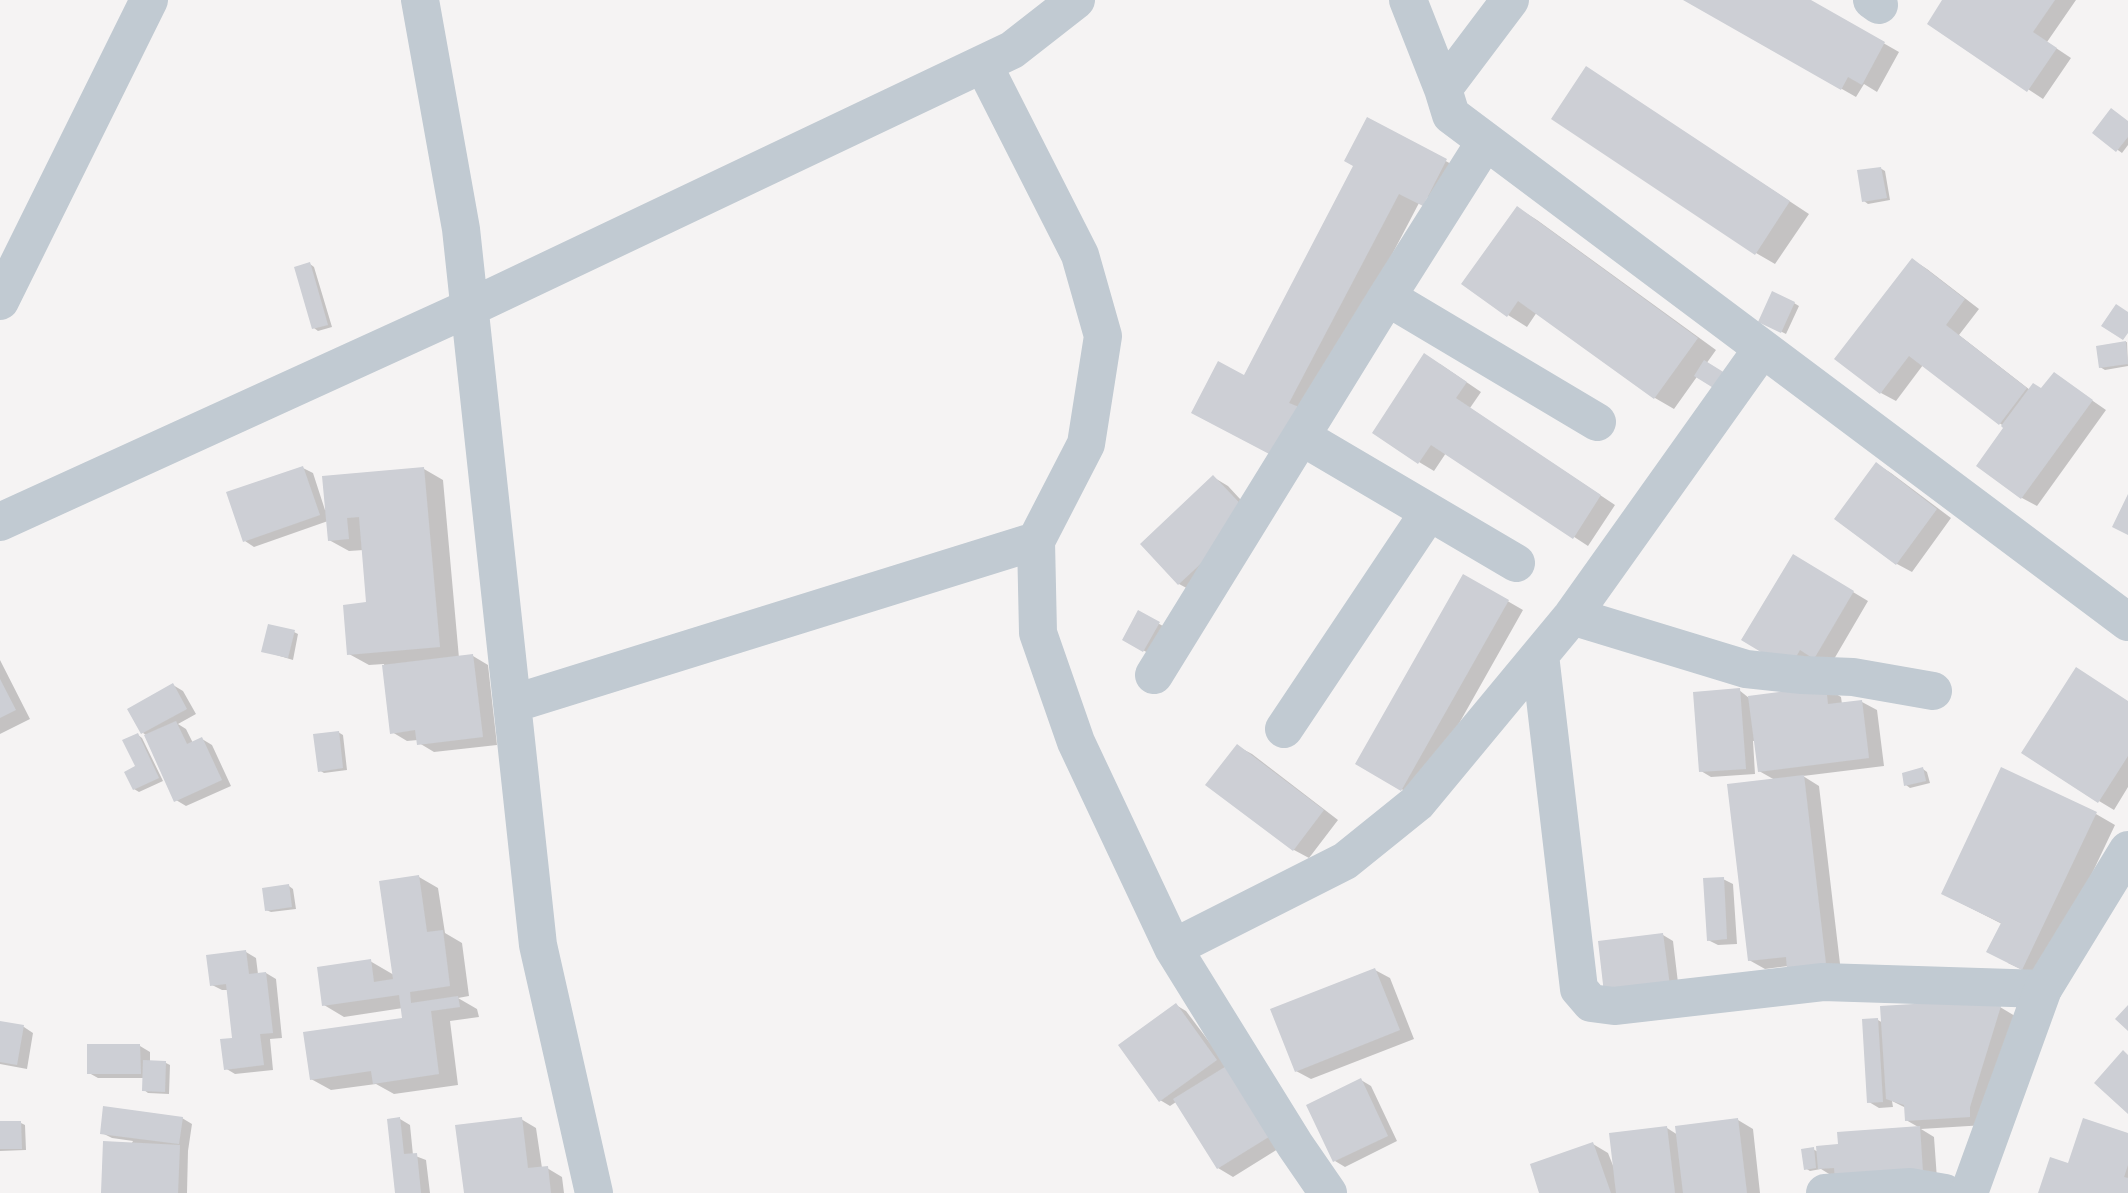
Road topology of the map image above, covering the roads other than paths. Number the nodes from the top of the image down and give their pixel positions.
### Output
1 (149, 0) edge
2 (420, 0) edge
3 (1076, 0) edge
4 (1408, 0) edge
5 (1510, 0) edge
6 (983, 64) junction
7 (1443, 89) junction
8 (1485, 142) junction
9 (1387, 297) junction
10 (0, 301) edge
11 (469, 308) junction
12 (1762, 349) junction
13 (1597, 422) dead end
14 (1302, 437) junction
15 (1429, 512) junction
16 (0, 522) edge
17 (1036, 541) junction
18 (1516, 563) dead end
19 (1572, 616) junction
20 (2128, 622) edge
21 (1540, 655) junction
22 (1154, 676) dead end
23 (1933, 691) dead end
24 (512, 704) junction
25 (1284, 729) dead end
26 (2128, 850) edge
27 (1173, 948) junction
28 (2043, 989) junction
29 (594, 1193) edge
30 (1328, 1193) edge
31 (1825, 1193) edge
32 (1945, 1193) edge
33 (1969, 1193) edge

1 - 10 street
2 - 11 street
3 - 6 street
4 - 7 street
5 - 7 street
6 - 11 street
6 - 17 street
7 - 8 street
8 - 9 street
8 - 12 street
9 - 13 street
9 - 14 street
11 - 16 street
11 - 24 street
12 - 19 street
12 - 20 street
14 - 15 street
14 - 22 street
15 - 18 street
15 - 25 street
17 - 24 street
17 - 27 street
19 - 21 street
19 - 23 street
21 - 27 street
21 - 28 street
24 - 29 street
26 - 28 street
27 - 30 street
28 - 33 street
31 - 32 street

